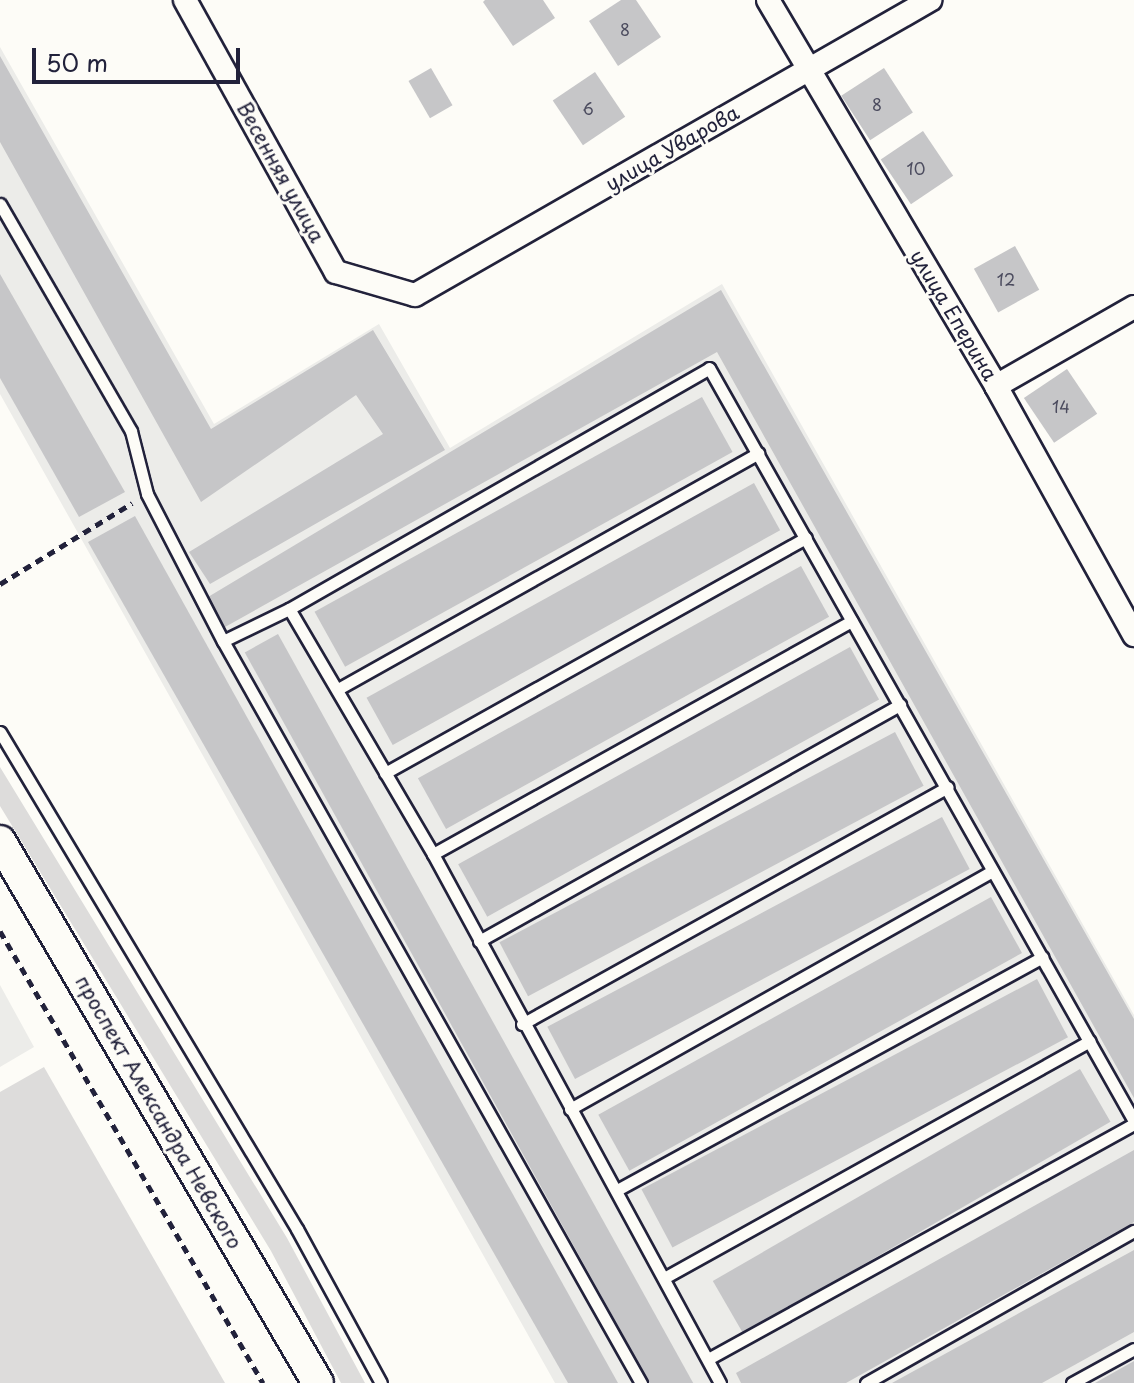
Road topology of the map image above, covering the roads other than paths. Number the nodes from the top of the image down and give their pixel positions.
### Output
1 (185, 0) edge
2 (768, 0) edge
3 (930, 0) edge
4 (808, 70) junction
5 (0, 204) edge
6 (415, 295) joint
7 (1134, 307) edge
8 (996, 386) junction
9 (758, 453) junction
10 (806, 538) junction
11 (289, 609) junction
12 (852, 621) junction
13 (1134, 635) edge
14 (223, 641) junction
15 (338, 689) junction
16 (900, 705) junction
17 (0, 732) edge
18 (385, 773) junction
19 (947, 787) junction
20 (2, 850) edge
21 (433, 854) junction
22 (993, 871) junction
23 (479, 941) junction
24 (1042, 957) junction
25 (522, 1024) junction
26 (1089, 1041) junction
27 (570, 1109) junction
28 (1134, 1123) edge
29 (617, 1190) junction
30 (1134, 1231) edge
31 (664, 1278) junction
32 (1134, 1349) edge
33 (708, 1359) junction
34 (318, 1383) edge
35 (381, 1383) edge
36 (641, 1383) edge
37 (720, 1383) edge
38 (866, 1383) edge
39 (1072, 1383) edge

1 - 6 street, Весенняя улица
2 - 4 street, улица Еперина
3 - 4 street, улица Уварова
4 - 6 street, улица Уварова
4 - 8 street, улица Еперина
5 - 14 lane
7 - 8 street
8 - 13 street, улица Еперина
9 - 10 lane
9 - 11 lane
9 - 15 lane
10 - 12 lane
10 - 18 lane
11 - 14 lane
11 - 15 lane
12 - 16 lane
12 - 21 lane
14 - 36 lane
15 - 18 lane
16 - 19 lane
16 - 23 lane
17 - 35 lane
18 - 21 lane
19 - 22 lane
19 - 25 lane
20 - 34 main road, проспект Александра Невского
21 - 23 lane
22 - 24 lane
22 - 27 lane
23 - 25 lane
24 - 26 lane
24 - 29 lane
25 - 27 lane
26 - 28 lane
26 - 31 lane
27 - 29 lane
28 - 33 lane
29 - 31 lane
30 - 38 lane
31 - 33 lane
32 - 39 lane
33 - 37 lane

